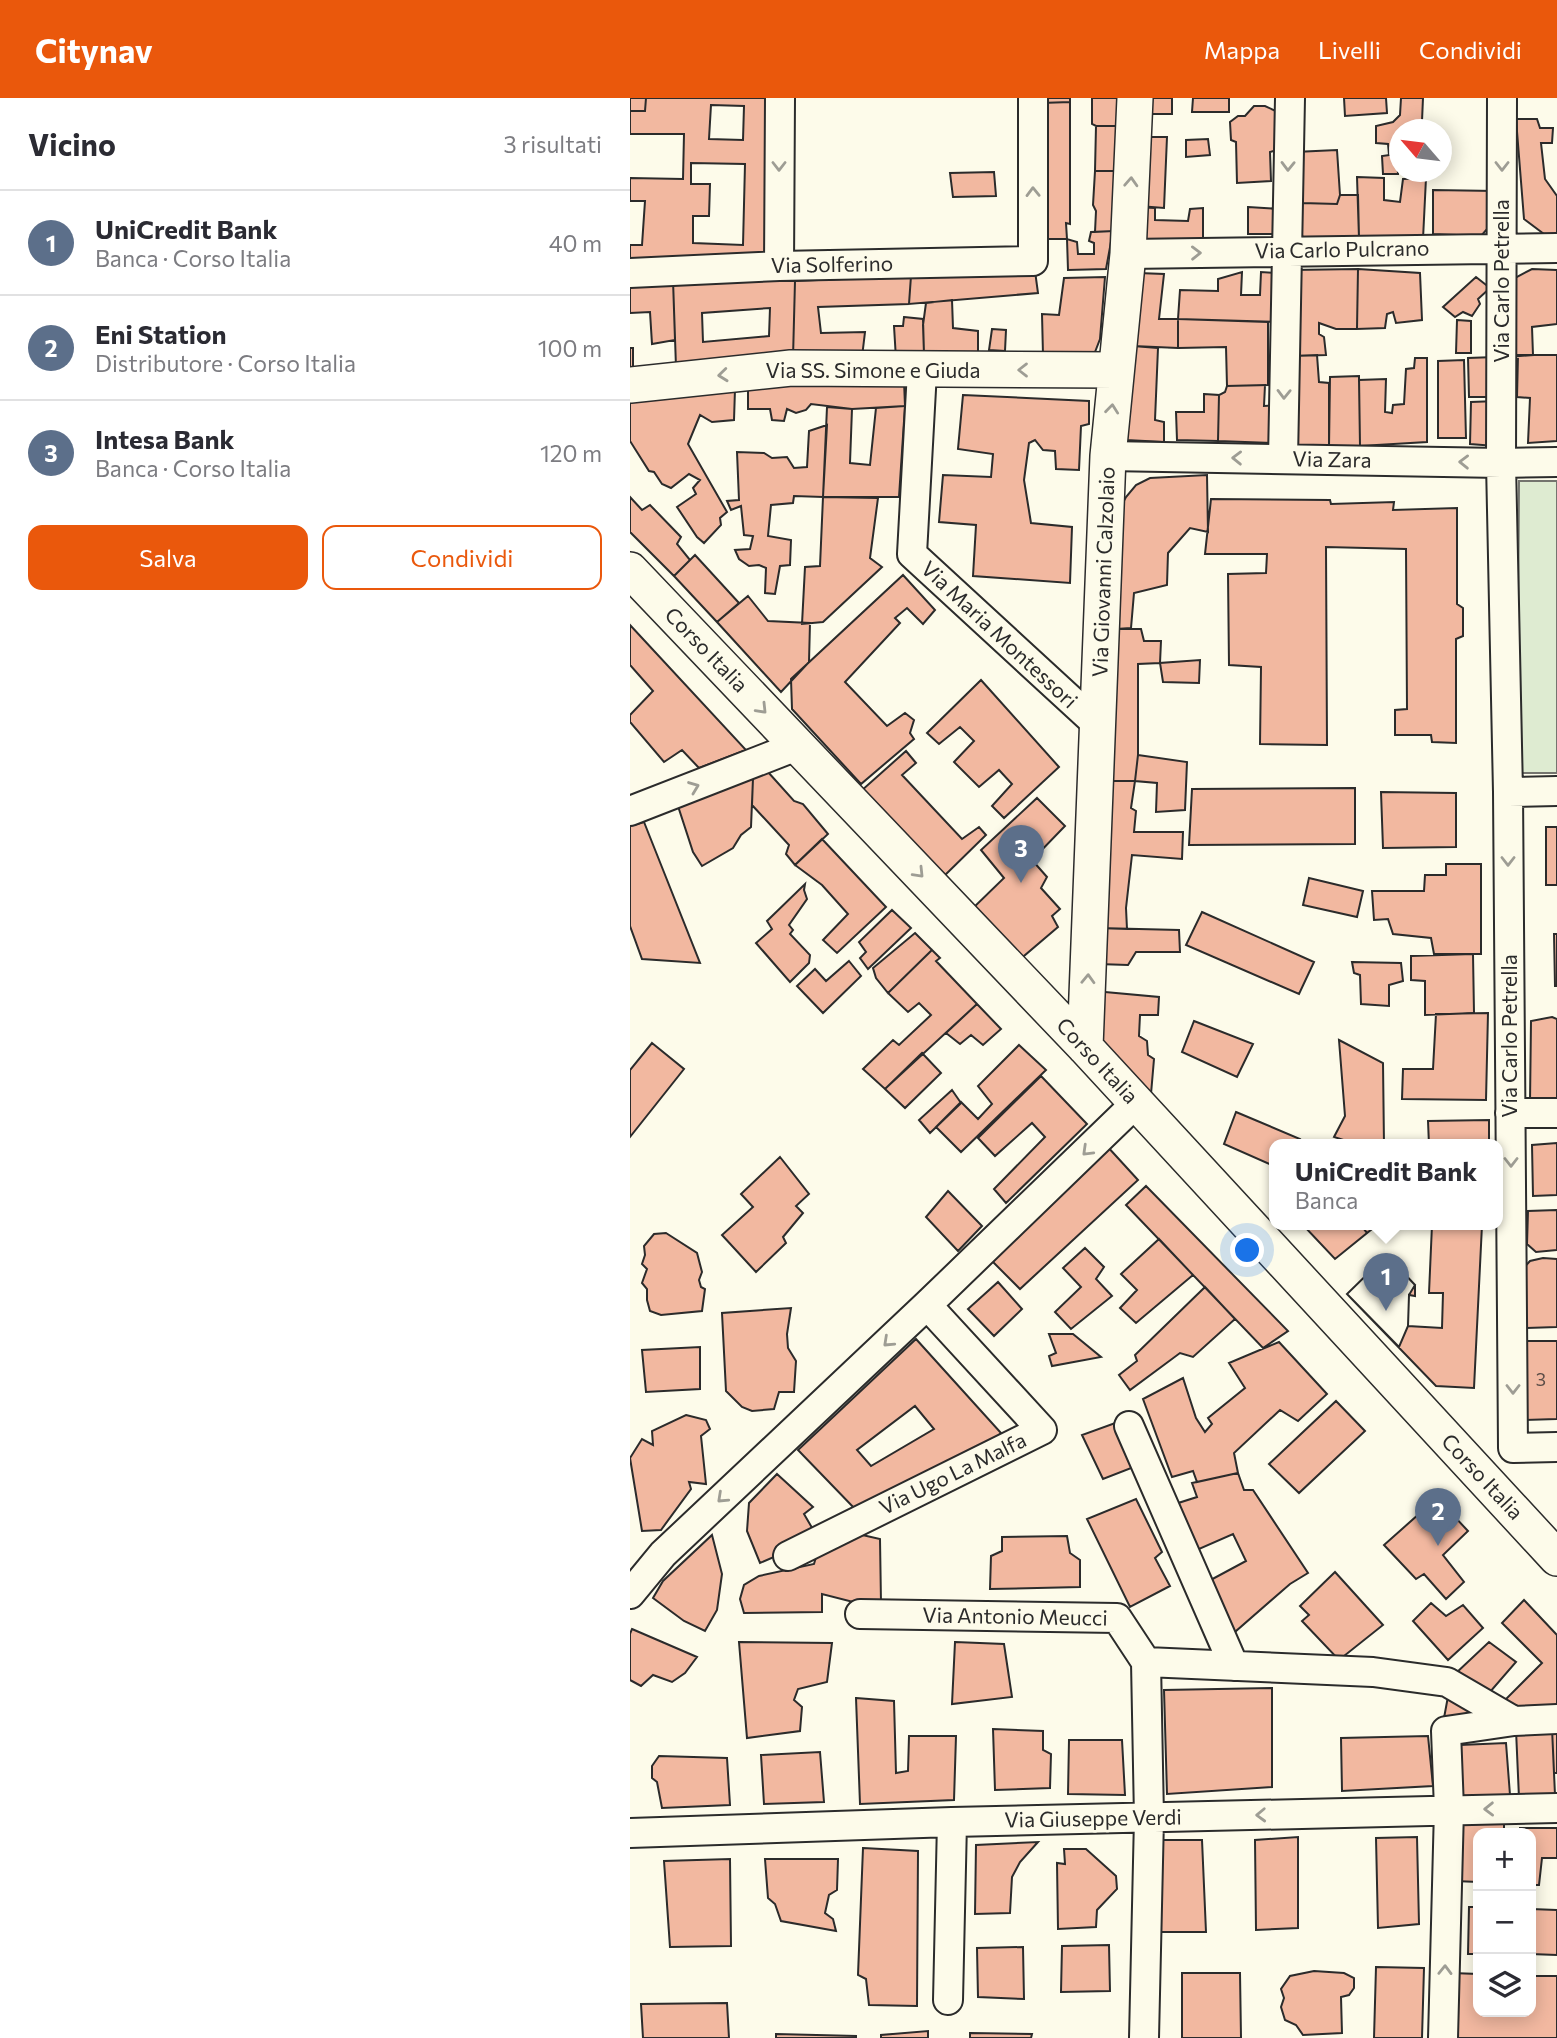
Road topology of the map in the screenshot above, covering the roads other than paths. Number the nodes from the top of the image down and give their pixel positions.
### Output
1 (780, 98) edge
2 (1032, 98) edge
3 (1135, 98) edge
4 (1290, 98) edge
5 (1502, 98) edge
6 (1557, 248) edge
7 (1502, 249) junction
8 (1287, 251) junction
9 (1128, 254) junction
10 (779, 266) junction
11 (630, 273) edge
12 (922, 370) junction
13 (1116, 370) junction
14 (630, 385) edge
15 (1108, 456) junction
16 (1283, 459) junction
17 (1557, 462) edge
18 (1502, 463) junction
19 (630, 570) edge
20 (1099, 726) junction
21 (797, 746) junction
22 (1557, 791) edge
23 (1508, 792) junction
24 (630, 811) edge
25 (1085, 1047) junction
26 (1136, 1104) junction
27 (1510, 1113) junction
28 (1557, 1113) edge
29 (927, 1305) junction
30 (1129, 1426) dead end
31 (1557, 1447) edge
32 (1513, 1448) junction
33 (1488, 1483) junction
34 (788, 1556) dead end
35 (1557, 1558) edge
36 (630, 1594) edge
37 (860, 1614) dead end
38 (1146, 1662) junction
39 (1234, 1665) junction
40 (1557, 1718) edge
41 (1514, 1721) junction
42 (1557, 1808) edge
43 (1449, 1810) junction
44 (1149, 1818) junction
45 (952, 1822) junction
46 (630, 1833) edge
47 (948, 2000) dead end
48 (1144, 2038) edge
49 (1443, 2038) edge

1 -> 10 street
10 -> 2 street, Via Solferino
9 -> 3 main road, Via Giovanni Calzolaio
4 -> 8 street
5 -> 7 street, Via Carlo Petrella
6 - 7 street, Via Carlo Pulcrano
7 - 8 street, Via Carlo Pulcrano
7 - 18 street, Via Carlo Petrella
9 -> 8 street, Via Carlo Pulcrano
8 -> 16 street
9 - 13 main road, Via Giovanni Calzolaio
10 - 11 street, Via Solferino
13 -> 12 main road, Via SS. Simone e Giuda
12 -> 14 main road, Via SS. Simone e Giuda
12 - 20 street, Via Maria Montessori
15 -> 13 main road, Via Giovanni Calzolaio
16 -> 15 street, Via Zara
15 - 20 main road, Via Giovanni Calzolaio
18 -> 16 street, Via Zara
17 - 18 street, Via Zara
18 - 23 street, Via Carlo Petrella
19 -> 21 main road, Corso Italia
25 -> 20 main road, Via Giovanni Calzolaio
24 -> 21 street
21 -> 25 main road, Corso Italia
22 - 23 street
23 -> 27 street, Via Carlo Petrella
25 - 26 main road, Corso Italia
26 -> 29 street
26 - 33 main road, Corso Italia
27 - 28 street
27 -> 32 street, Via Carlo Petrella
29 - 34 street, Via Ugo La Malfa
29 -> 36 street
30 - 39 street
31 - 32 street
32 - 33 street
33 - 35 main road, Corso Italia
37 - 38 street, Via Antonio Meucci
38 - 39 street
38 - 44 street
39 - 41 street
40 - 41 street
41 - 43 street
42 -> 43 street, Via Giuseppe Verdi
43 -> 44 street, Via Giuseppe Verdi
49 -> 43 street
44 - 45 street, Via Giuseppe Verdi
44 - 48 street
45 - 46 street, Via Giuseppe Verdi
45 - 47 street

